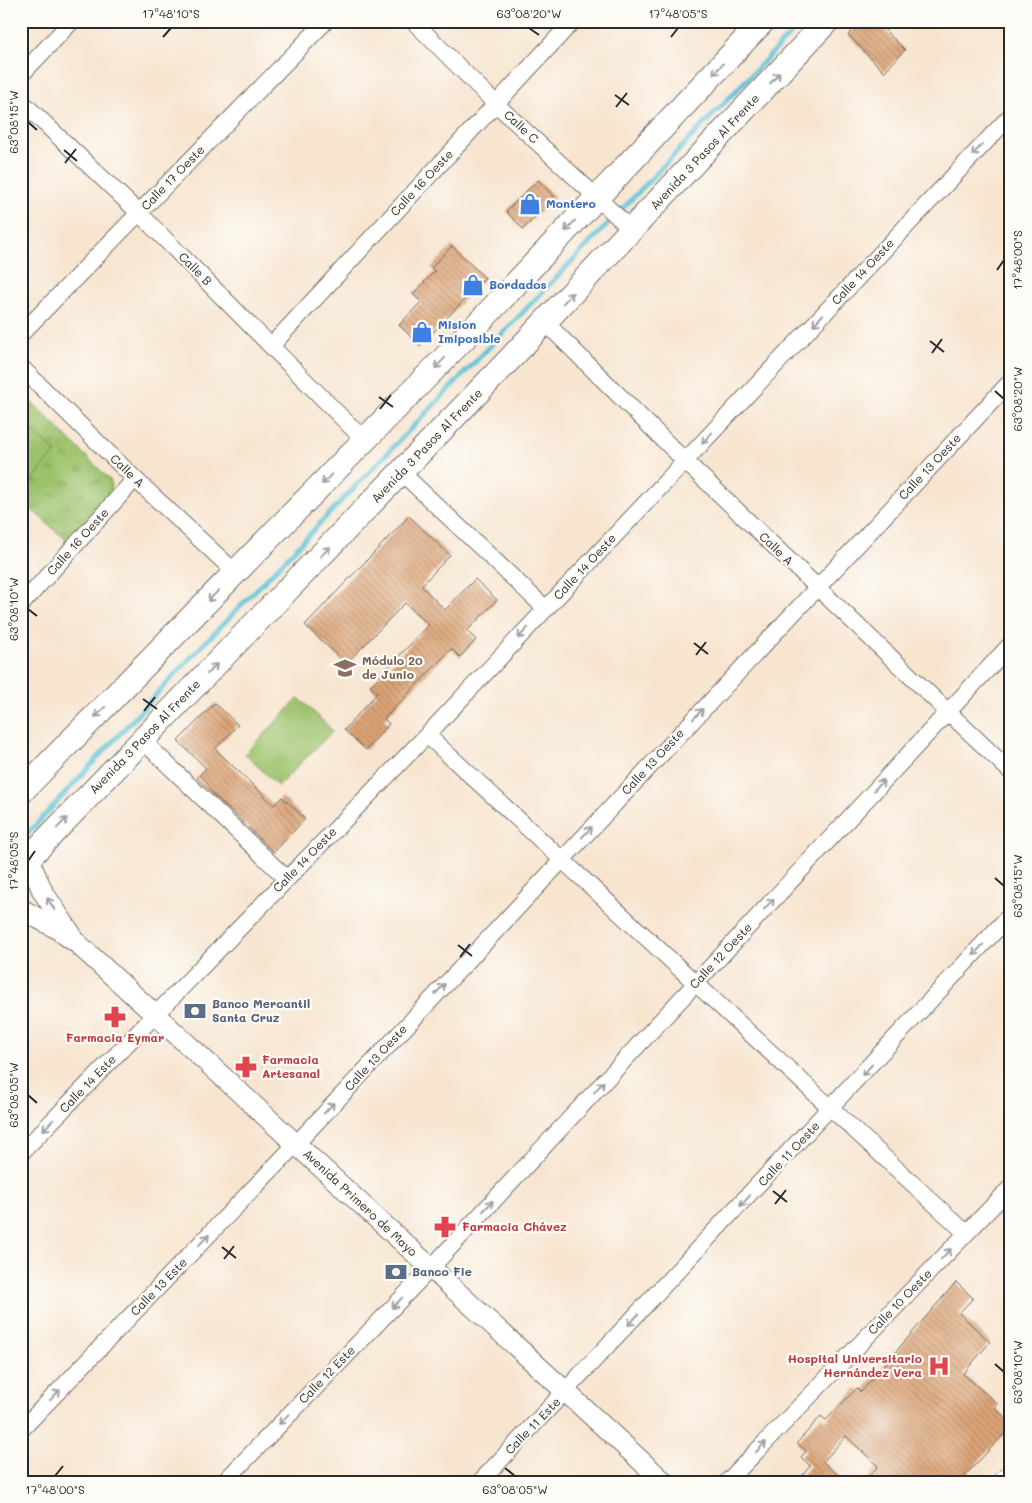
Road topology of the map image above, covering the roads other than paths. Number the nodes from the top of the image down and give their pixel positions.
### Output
1 (72, 21) edge
2 (326, 21) edge
3 (413, 21) edge
4 (573, 21) edge
5 (763, 21) edge
6 (827, 21) edge
7 (21, 75) edge
8 (21, 101) edge
9 (496, 104) junction
10 (1011, 115) edge
11 (139, 213) junction
12 (614, 214) junction
13 (545, 322) junction
14 (21, 334) edge
15 (271, 346) junction
16 (21, 367) edge
17 (1011, 381) edge
18 (364, 440) junction
19 (685, 461) junction
20 (402, 472) junction
21 (136, 479) junction
22 (236, 573) junction
23 (817, 588) junction
24 (21, 605) edge
25 (546, 609) junction
26 (1011, 644) edge
27 (948, 711) junction
28 (427, 735) junction
29 (142, 740) junction
30 (1011, 772) edge
31 (21, 792) edge
32 (24, 858) edge
33 (561, 859) junction
34 (287, 879) junction
35 (21, 909) edge
36 (1011, 914) edge
37 (78, 944) junction
38 (696, 983) junction
39 (155, 1014) junction
40 (831, 1109) junction
41 (296, 1144) junction
42 (21, 1153) edge
43 (1011, 1187) edge
44 (966, 1233) junction
45 (431, 1268) junction
46 (566, 1392) junction
47 (23, 1425) edge
48 (1011, 1471) edge
49 (224, 1482) edge
50 (480, 1482) edge
51 (664, 1482) edge
52 (727, 1482) edge
53 (1000, 1482) edge

1 - 7 street
2 - 11 street, Calle 17 Oeste
3 - 9 street, Calle C
4 - 9 street, Calle 16 Oeste
5 -> 12 main road, Avenida 3 Pasos Al Frente
12 -> 6 main road, Avenida 3 Pasos Al Frente
8 - 11 street, Calle B
9 - 12 street, Calle C
9 - 15 street, Calle 16 Oeste
10 -> 19 street, Calle 14 Oeste
11 - 14 street, Calle 17 Oeste
11 - 15 street, Calle B
13 -> 12 main road, Avenida 3 Pasos Al Frente
12 -> 18 main road, Avenida 3 Pasos Al Frente
13 - 19 street, Calle A
13 - 20 main road, Avenida 3 Pasos Al Frente
15 - 18 street, Calle B
16 - 21 street, Calle A
17 - 23 street, Calle 13 Oeste
18 -> 22 main road, Avenida 3 Pasos Al Frente
19 - 23 street, Calle A
19 - 25 street, Calle 14 Oeste
20 - 25 street
29 -> 20 main road, Avenida 3 Pasos Al Frente
21 - 22 street, Calle A
21 - 24 street, Calle 16 Oeste
22 -> 31 main road, Avenida 3 Pasos Al Frente
23 - 27 street, Calle A
33 -> 23 street, Calle 13 Oeste
25 -> 28 street, Calle 14 Oeste
26 - 27 street, Calle 12 Oeste
27 - 30 street, Calle A
38 -> 27 street, Calle 12 Oeste
28 - 33 street
28 - 34 street, Calle 14 Oeste
32 -> 29 main road, Avenida 3 Pasos Al Frente
29 - 34 street
37 -> 32 street, Avenida Primero de Mayo
33 - 38 street
41 -> 33 street, Calle 13 Oeste
34 - 39 street, Calle 14 Oeste
35 - 37 street, Avenida Primero de Mayo
36 -> 40 street, Calle 11 Oeste
37 - 39 street, Avenida Primero de Mayo
38 - 40 street
45 -> 38 street, Calle 12 Oeste
39 - 41 street, Avenida Primero de Mayo
39 -> 42 street, Calle 14 Este
40 - 44 street
40 -> 46 street, Calle 11 Oeste
41 - 45 street, Avenida Primero de Mayo
47 -> 41 street, Calle 13 Este
43 - 44 street, Calle 10 Oeste
52 -> 44 street, Calle 10 Oeste
45 - 46 street, Avenida Primero de Mayo
45 -> 49 street, Calle 12 Este
46 - 50 street, Calle 11 Este
46 - 51 street, Avenida Primero de Mayo
48 - 53 street

